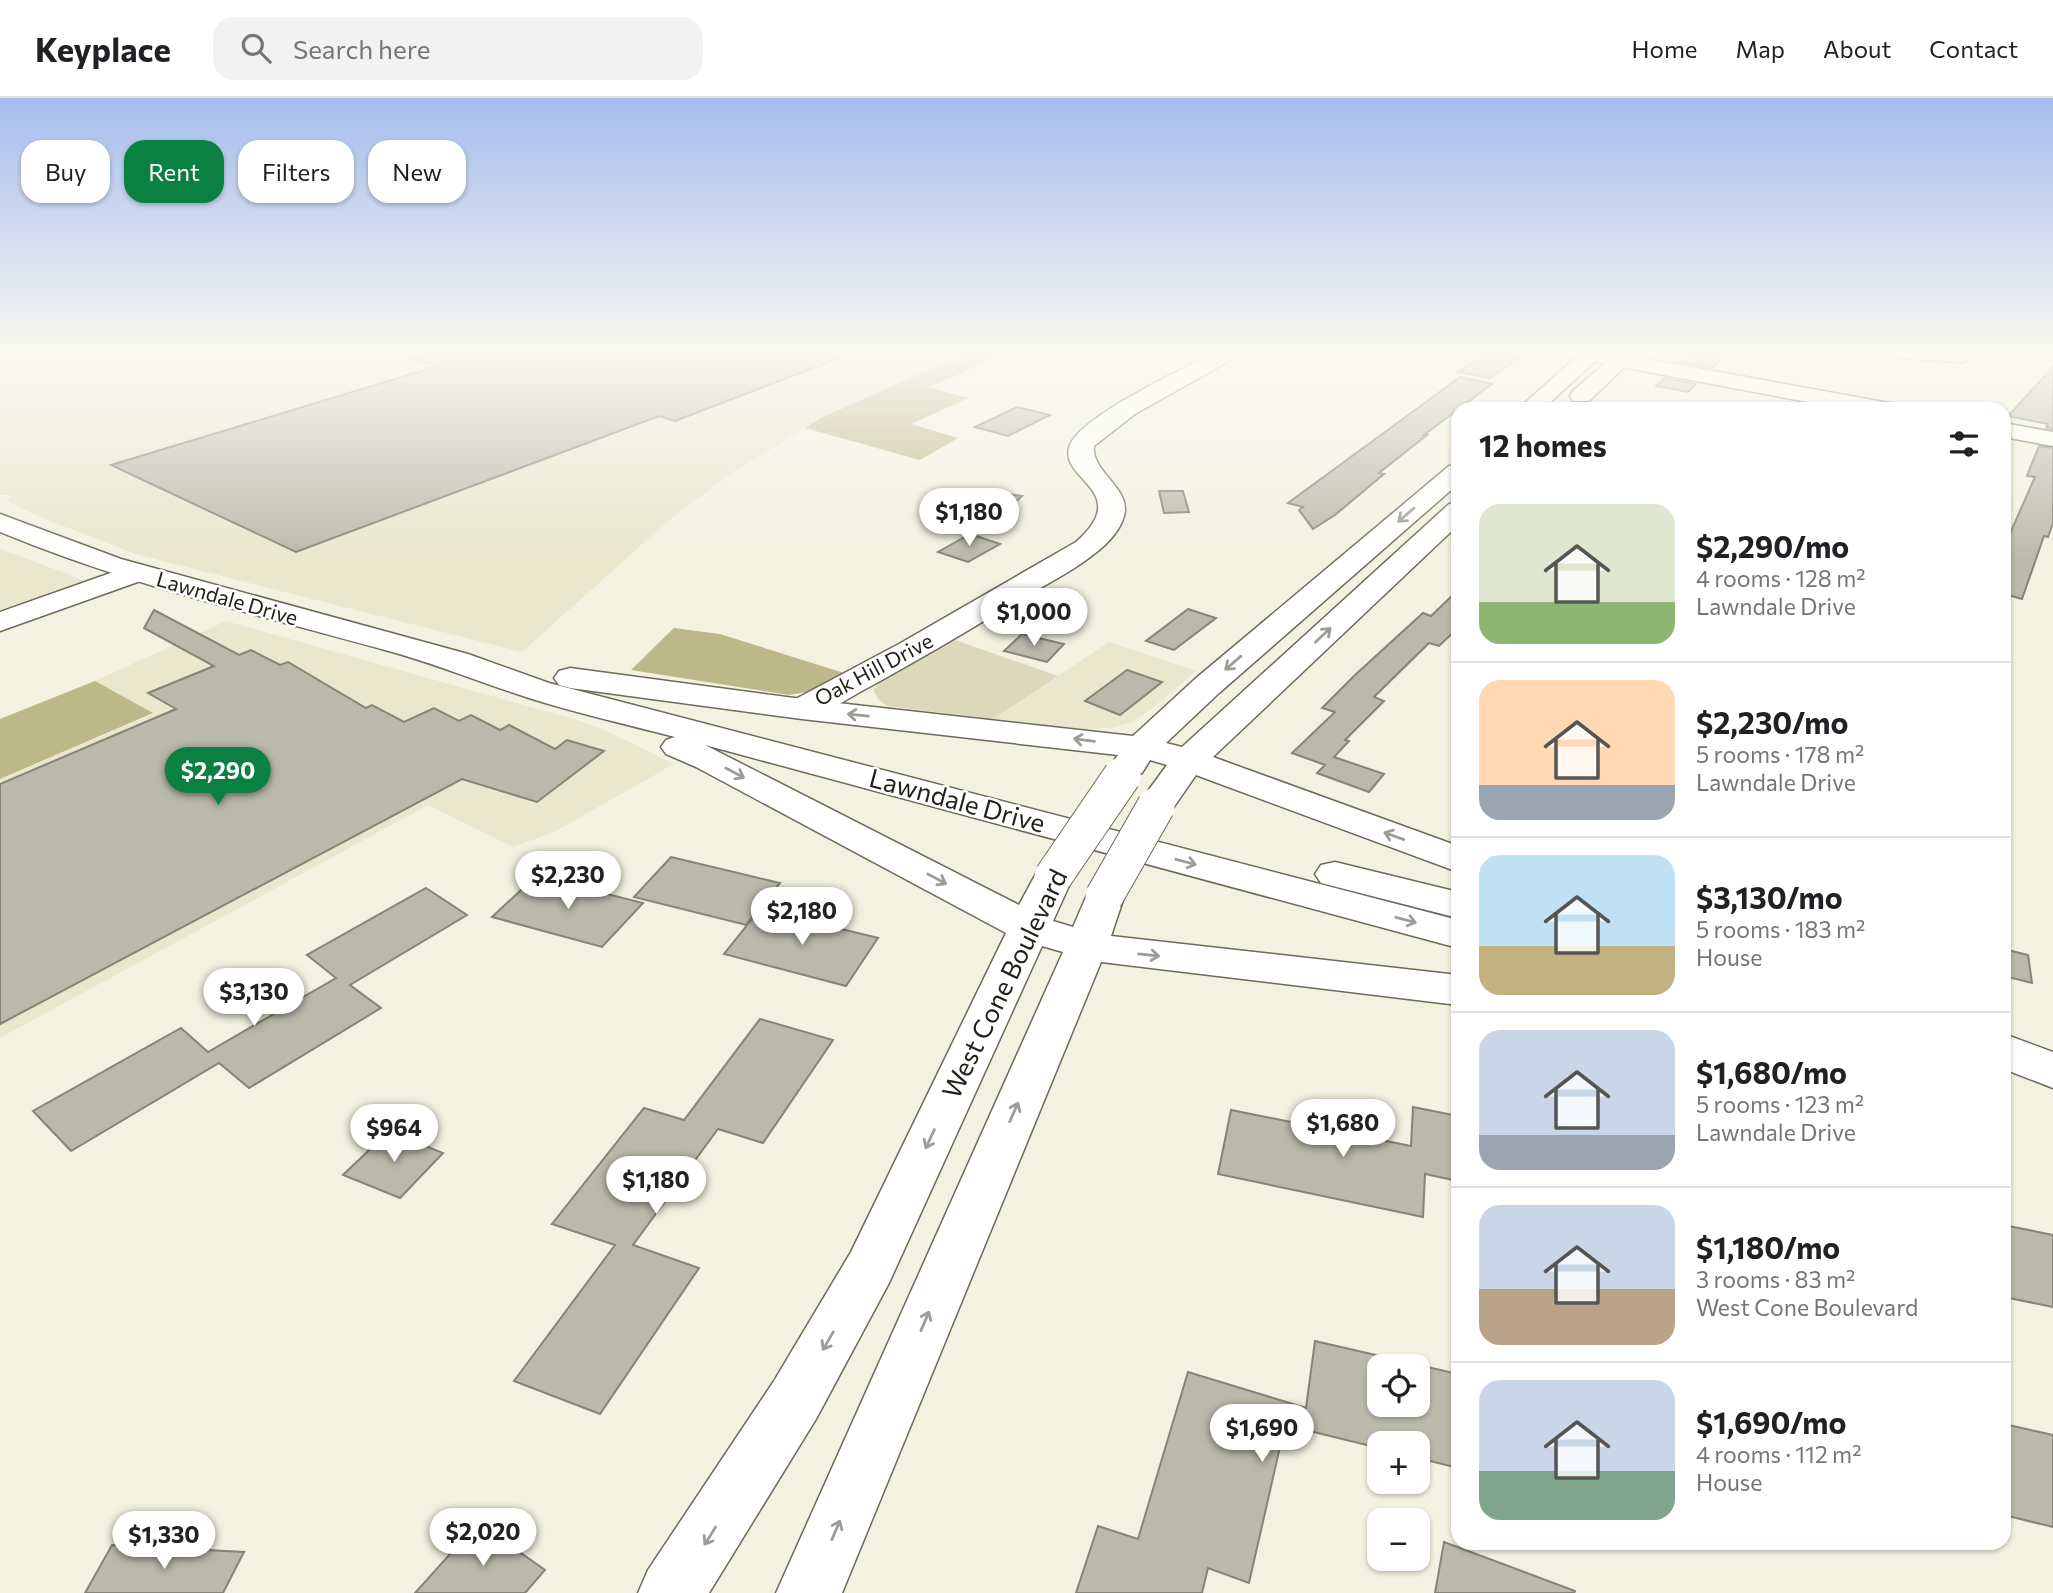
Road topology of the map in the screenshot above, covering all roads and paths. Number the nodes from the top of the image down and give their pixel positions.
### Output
1 (1108, 422) edge
2 (2011, 431) edge
3 (2053, 439) edge
4 (1451, 477) edge
5 (1451, 517) edge
6 (0, 522) edge
7 (136, 573) junction
8 (0, 622) edge
9 (545, 683) junction
10 (802, 709) junction
11 (1189, 760) junction
12 (1132, 762) junction
13 (1451, 857) edge
14 (1451, 903) edge
15 (1030, 928) junction
16 (1451, 932) edge
17 (1087, 945) junction
18 (1451, 989) edge
19 (2011, 1053) edge
20 (2053, 1071) edge
21 (2011, 1074) edge
22 (2053, 1077) edge
23 (671, 1593) edge
24 (809, 1593) edge

1 - 10 main road, Oak Hill Drive
2 - 3 main road
4 -> 12 main road, West Cone Boulevard
11 -> 5 main road, West Cone Boulevard
6 - 7 main road, Lawndale Drive
7 - 8 main road
7 - 9 main road, Lawndale Drive
9 - 10 main road
9 - 14 main road, Lawndale Drive
9 -> 15 main road
9 -> 16 main road, Lawndale Drive
12 -> 10 main road
11 - 12 main road
13 -> 11 main road
11 - 17 main road, West Cone Boulevard, bridge
12 - 15 main road, West Cone Boulevard, bridge
15 - 17 main road
15 -> 23 main road, West Cone Boulevard
17 -> 18 main road
24 -> 17 main road, West Cone Boulevard
19 - 20 main road
21 - 22 main road

